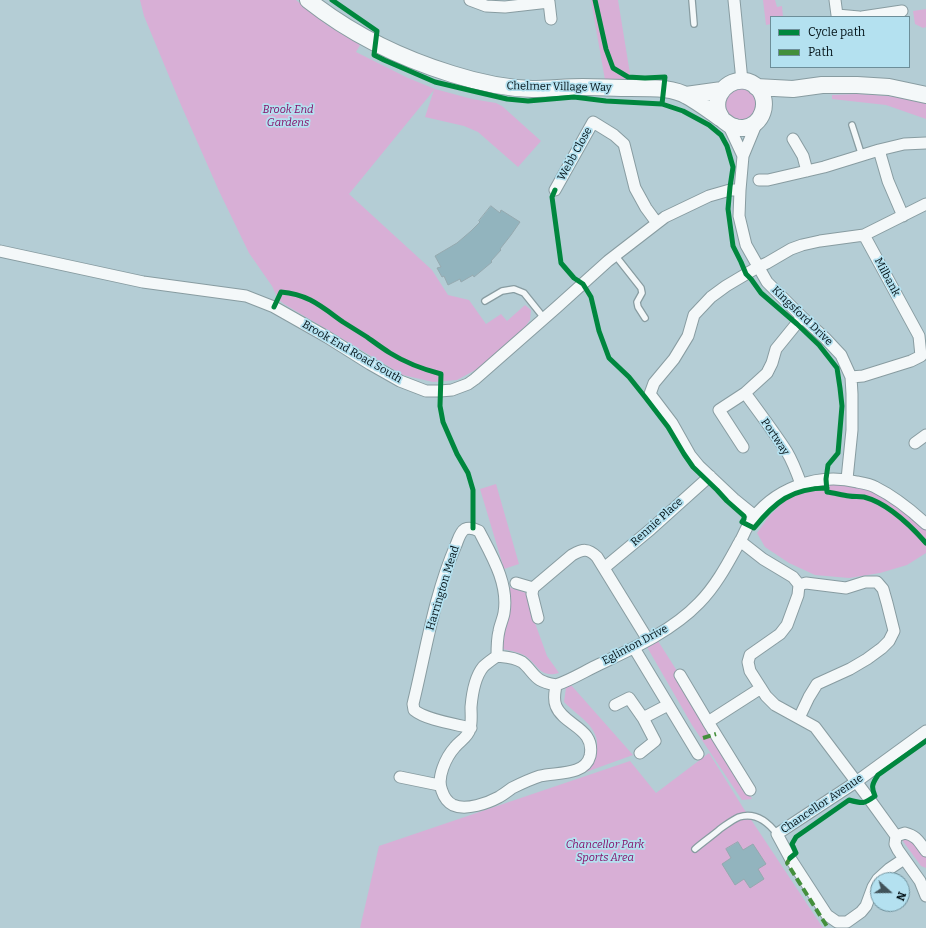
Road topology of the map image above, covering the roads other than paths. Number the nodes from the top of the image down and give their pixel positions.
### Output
1 (308, 0) edge
2 (470, 0) edge
3 (692, 0) edge
4 (734, 0) edge
5 (835, 0) edge
6 (902, 11) dead end
7 (834, 16) edge
8 (869, 16) edge
9 (551, 19) dead end
10 (694, 24) dead end
11 (749, 84) junction
12 (792, 89) junction
13 (722, 90) junction
14 (686, 95) junction
15 (926, 95) edge
16 (760, 115) junction
17 (725, 122) junction
18 (852, 125) dead end
19 (793, 139) dead end
20 (926, 143) edge
21 (879, 150) junction
22 (744, 156) junction
23 (862, 156) junction
24 (807, 171) junction
25 (759, 180) dead end
26 (555, 190) dead end
27 (740, 190) junction
28 (926, 204) edge
29 (903, 216) junction
30 (657, 224) junction
31 (864, 235) junction
32 (0, 251) edge
33 (615, 256) junction
34 (758, 267) junction
35 (485, 301) dead end
36 (802, 317) junction
37 (544, 318) junction
38 (645, 318) dead end
39 (924, 357) edge
40 (851, 377) junction
41 (744, 393) junction
42 (926, 435) edge
43 (915, 443) dead end
44 (743, 446) dead end
45 (710, 476) junction
46 (847, 479) junction
47 (801, 484) junction
48 (755, 516) junction
49 (926, 524) edge
50 (740, 541) junction
51 (604, 568) junction
52 (516, 583) dead end
53 (799, 585) junction
54 (533, 588) junction
55 (538, 618) dead end
56 (648, 640) junction
57 (634, 648) junction
58 (497, 656) junction
59 (680, 675) dead end
60 (556, 685) junction
61 (761, 688) junction
62 (615, 704) dead end
63 (668, 705) junction
64 (643, 718) junction
65 (799, 718) junction
66 (708, 722) junction
67 (471, 728) junction
68 (926, 731) edge
69 (640, 753) dead end
70 (698, 754) dead end
71 (400, 777) dead end
72 (856, 782) junction
73 (439, 785) junction
74 (750, 790) dead end
75 (776, 834) junction
76 (896, 836) junction
77 (695, 849) dead end
78 (925, 849) edge
79 (904, 859) junction
80 (923, 879) edge
81 (926, 896) edge
82 (836, 925) edge

1 - 14 street, Chelmer Village Way
2 - 9 street
3 - 10 lane
4 - 11 street
5 - 7 street
6 - 8 street
11 - 12 street, Chelmer Village Way
11 - 13 street, Chelmer Village Way
11 - 16 street
12 - 15 street, Chelmer Village Way
12 - 16 street, Chelmer Village Way
13 - 14 street, Chelmer Village Way
13 - 17 street
14 - 17 street, Chelmer Village Way
16 - 17 street, Chelmer Village Way
16 - 22 street, Kingsford Drive
17 - 22 street
18 - 23 lane
19 - 24 street
20 - 21 street
21 - 23 street
21 - 29 street
22 - 27 street, Kingsford Drive
23 - 24 street
24 - 25 street
26 - 30 street, Webb Close
27 - 30 street, Brook End Road South
27 - 34 street, Kingsford Drive
28 - 29 street
29 - 31 street
30 - 33 street, Brook End Road South
31 - 34 street
31 - 39 street, Milbank
32 - 37 street, Brook End Road South
33 - 37 street, Brook End Road South
33 - 38 lane
34 - 36 street, Kingsford Drive
34 - 45 street
35 - 37 lane
36 - 40 street, Kingsford Drive
36 - 41 street
39 - 40 street, Milbank
40 - 46 street, Kingsford Drive
41 - 44 street
41 - 47 street, Portway
42 - 43 street
45 - 48 street
45 - 51 street, Rennie Place
46 - 47 street, Eglinton Drive
46 - 49 street, Eglinton Drive
47 - 48 street, Eglinton Drive
48 - 50 street, Eglinton Drive
50 - 53 street
50 - 56 street, Eglinton Drive
51 - 54 street
51 - 56 street
52 - 54 street
53 - 61 street
53 - 65 street
54 - 55 street
56 - 57 street, Eglinton Drive
57 - 60 street, Eglinton Drive
57 - 63 street
58 - 60 street
58 - 67 street
58 - 67 street, Harrington Mead
59 - 66 street
60 - 73 street
61 - 65 street
61 - 66 street
62 - 64 street
63 - 64 street
63 - 70 street
64 - 69 street
65 - 72 street
66 - 74 street
67 - 73 street
68 - 72 street, Chancellor Avenue
71 - 73 street
72 - 75 street, Chancellor Avenue
72 - 76 street
75 - 77 lane
75 - 82 street
76 - 78 street
76 - 79 street
79 - 80 street
79 - 82 street
80 - 81 street

